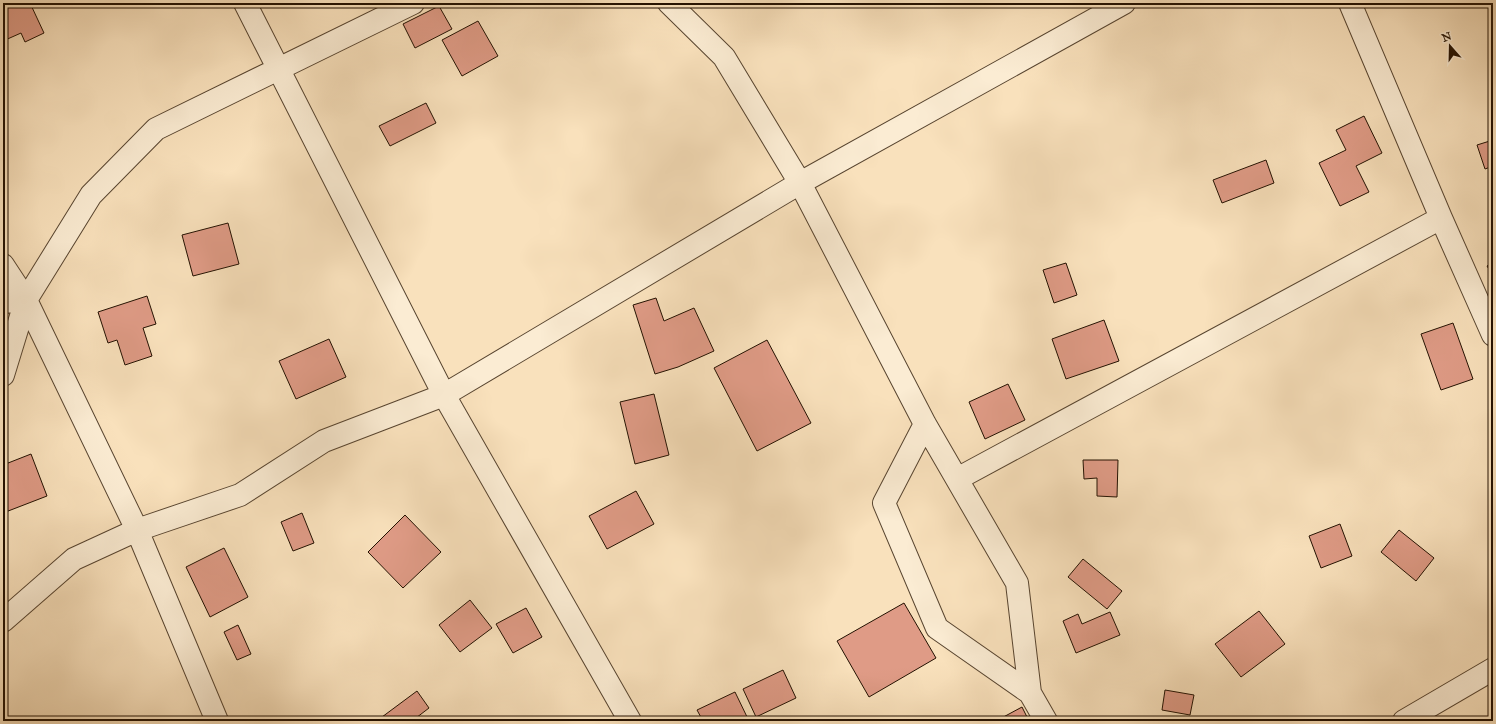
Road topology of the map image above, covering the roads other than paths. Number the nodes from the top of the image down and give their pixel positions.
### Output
1 (245, 3) edge
2 (413, 3) edge
3 (669, 3) edge
4 (1124, 3) edge
5 (1350, 3) edge
6 (278, 68) junction
7 (800, 182) junction
8 (1441, 218) junction
9 (3, 264) edge
10 (26, 300) junction
11 (3, 302) edge
12 (1493, 335) edge
13 (3, 375) edge
14 (444, 395) junction
15 (925, 424) junction
16 (957, 479) junction
17 (137, 530) junction
18 (3, 621) edge
19 (1493, 669) edge
20 (1030, 693) junction
21 (217, 721) edge
22 (630, 721) edge
23 (1046, 721) edge
24 (1404, 721) edge

1 - 6 street
2 - 6 street
3 - 7 street
4 - 7 street
5 - 8 street
6 - 10 street
6 - 14 street
7 - 14 street
7 - 15 street
8 - 12 street
8 - 16 street
9 - 10 street
10 - 11 street
10 - 13 street
10 - 17 street
14 - 17 street
14 - 22 street
15 - 16 street
15 - 20 street
16 - 20 street
17 - 18 street
17 - 21 street
19 - 24 street
20 - 23 street

